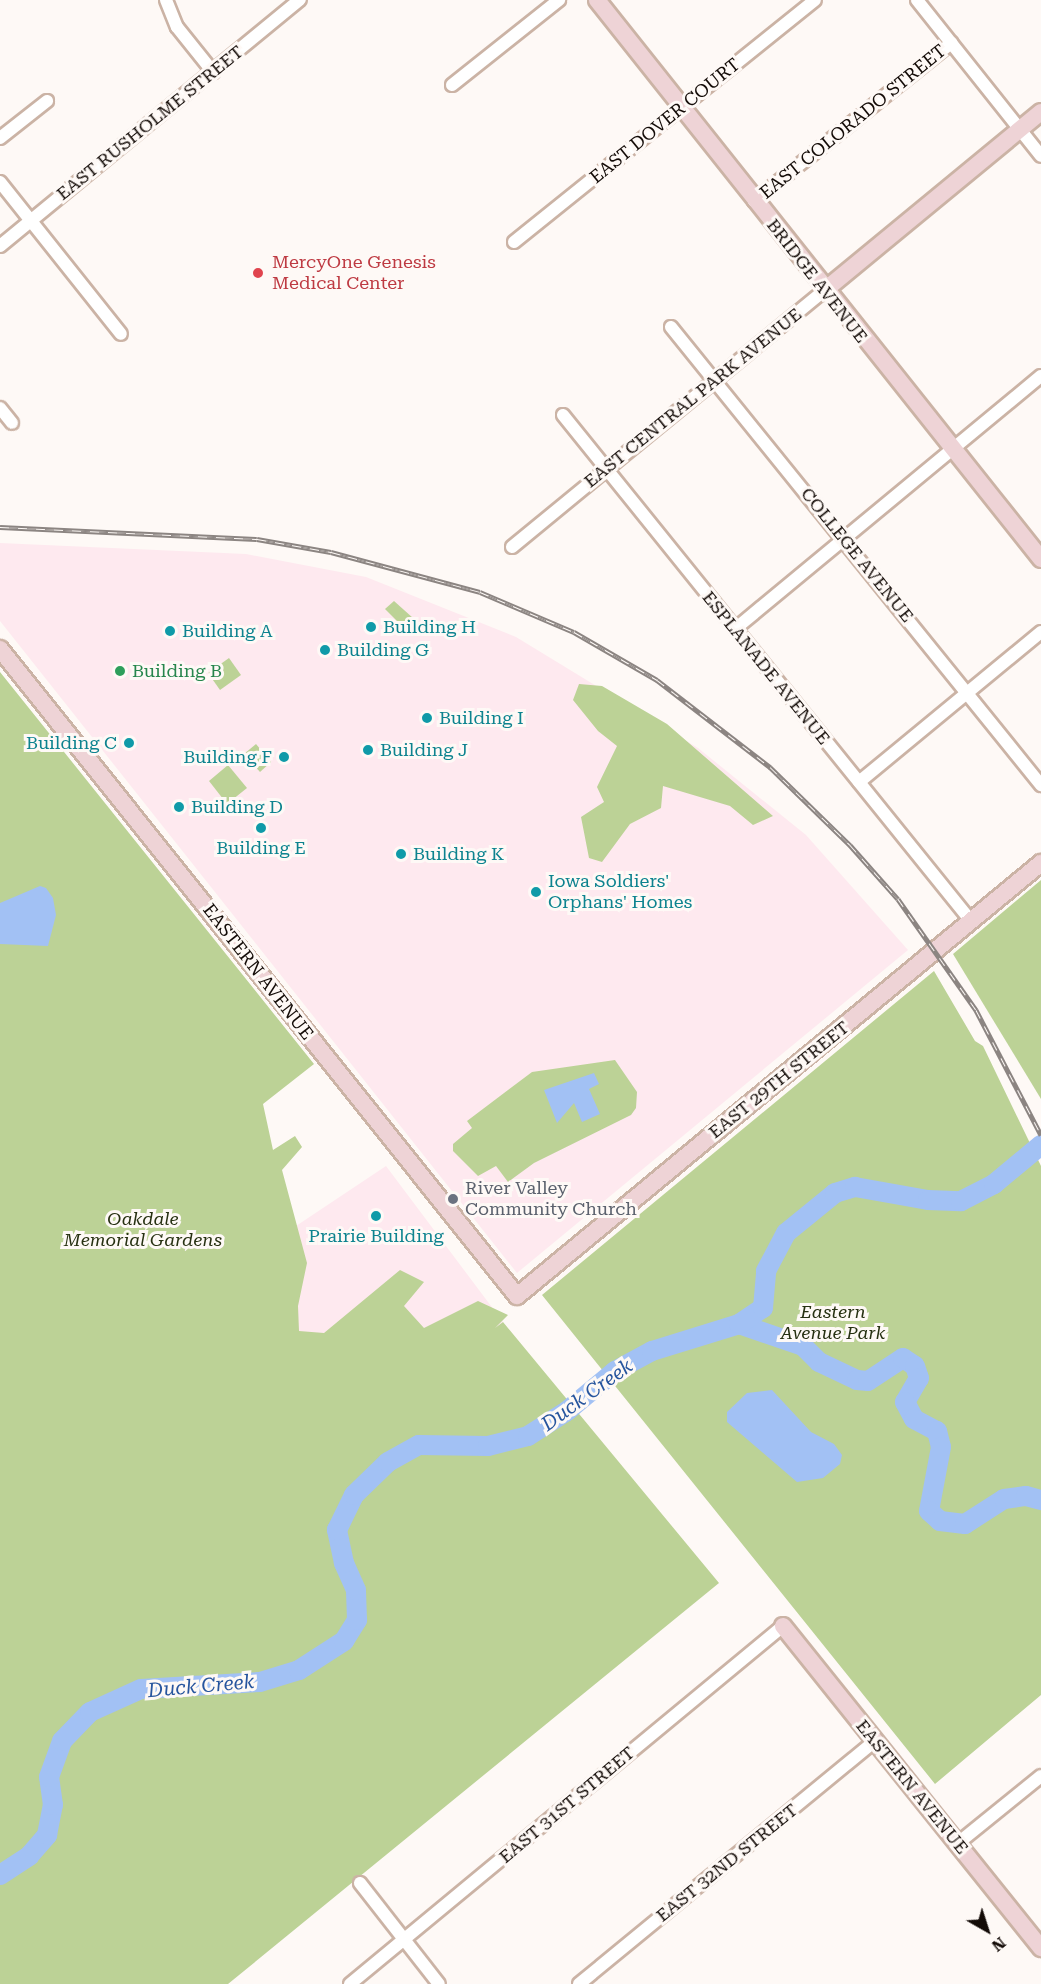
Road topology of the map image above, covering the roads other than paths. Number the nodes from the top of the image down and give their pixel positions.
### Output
1 (166, 0) edge
2 (300, 0) edge
3 (559, 0) edge
4 (597, 0) edge
5 (815, 0) edge
6 (917, 0) edge
7 (951, 43) junction
8 (213, 72) junction
9 (452, 86) dead end
10 (47, 101) dead end
11 (681, 108) junction
12 (1041, 112) edge
13 (1020, 129) junction
14 (0, 138) edge
15 (1041, 156) edge
16 (0, 182) edge
17 (754, 201) junction
18 (31, 221) junction
19 (514, 242) dead end
20 (0, 246) edge
21 (825, 290) junction
22 (671, 327) dead end
23 (121, 334) dead end
24 (1041, 376) edge
25 (714, 381) junction
26 (0, 408) edge
27 (563, 415) dead end
28 (12, 423) dead end
29 (952, 450) junction
30 (606, 469) junction
31 (844, 539) junction
32 (512, 547) dead end
33 (1041, 560) edge
34 (735, 629) junction
35 (1041, 632) edge
36 (0, 649) edge
37 (969, 692) junction
38 (859, 782) junction
39 (1041, 785) edge
40 (1041, 863) edge
41 (971, 921) junction
42 (517, 1296) joint
43 (783, 1626) joint
44 (875, 1741) junction
45 (1041, 1776) edge
46 (957, 1844) junction
47 (360, 1883) dead end
48 (404, 1940) junction
49 (1041, 1948) edge
50 (351, 1984) edge
51 (439, 1984) edge
52 (579, 1984) edge

1 - 8 street
2 - 8 street, EAST RUSHOLME STREET
3 - 9 street
4 - 11 street, BRIDGE AVENUE
5 - 11 street, EAST DOVER COURT
6 - 7 street
7 - 13 street
7 - 17 street, EAST COLORADO STREET
8 - 18 street, EAST RUSHOLME STREET
10 - 14 street
11 - 17 street, BRIDGE AVENUE
11 - 19 street, EAST DOVER COURT
12 - 13 street, EAST CENTRAL PARK AVENUE
13 - 15 street
13 - 21 street, EAST CENTRAL PARK AVENUE
16 - 18 street
17 - 21 street, BRIDGE AVENUE
18 - 20 street, EAST RUSHOLME STREET
18 - 23 street
21 - 25 street, EAST CENTRAL PARK AVENUE
21 - 29 street, BRIDGE AVENUE
22 - 25 street, COLLEGE AVENUE
24 - 29 street
25 - 30 street, EAST CENTRAL PARK AVENUE
25 - 31 street, COLLEGE AVENUE
26 - 28 street
27 - 30 street, ESPLANADE AVENUE
29 - 31 street
29 - 33 street, BRIDGE AVENUE
30 - 32 street, EAST CENTRAL PARK AVENUE
30 - 34 street, ESPLANADE AVENUE
31 - 34 street
31 - 37 street, COLLEGE AVENUE
34 - 38 street, ESPLANADE AVENUE
35 - 37 street
36 - 42 street, EASTERN AVENUE
37 - 38 street
37 - 39 street, COLLEGE AVENUE
38 - 41 street, ESPLANADE AVENUE
40 - 41 street, EAST 29TH STREET
41 - 42 street, EAST 29TH STREET
43 - 44 street, EASTERN AVENUE
43 - 48 street, EAST 31ST STREET
44 - 46 street, EASTERN AVENUE
44 - 52 street, EAST 32ND STREET
45 - 46 street
46 - 49 street, EASTERN AVENUE
47 - 48 street
48 - 50 street, EAST 31ST STREET
48 - 51 street

